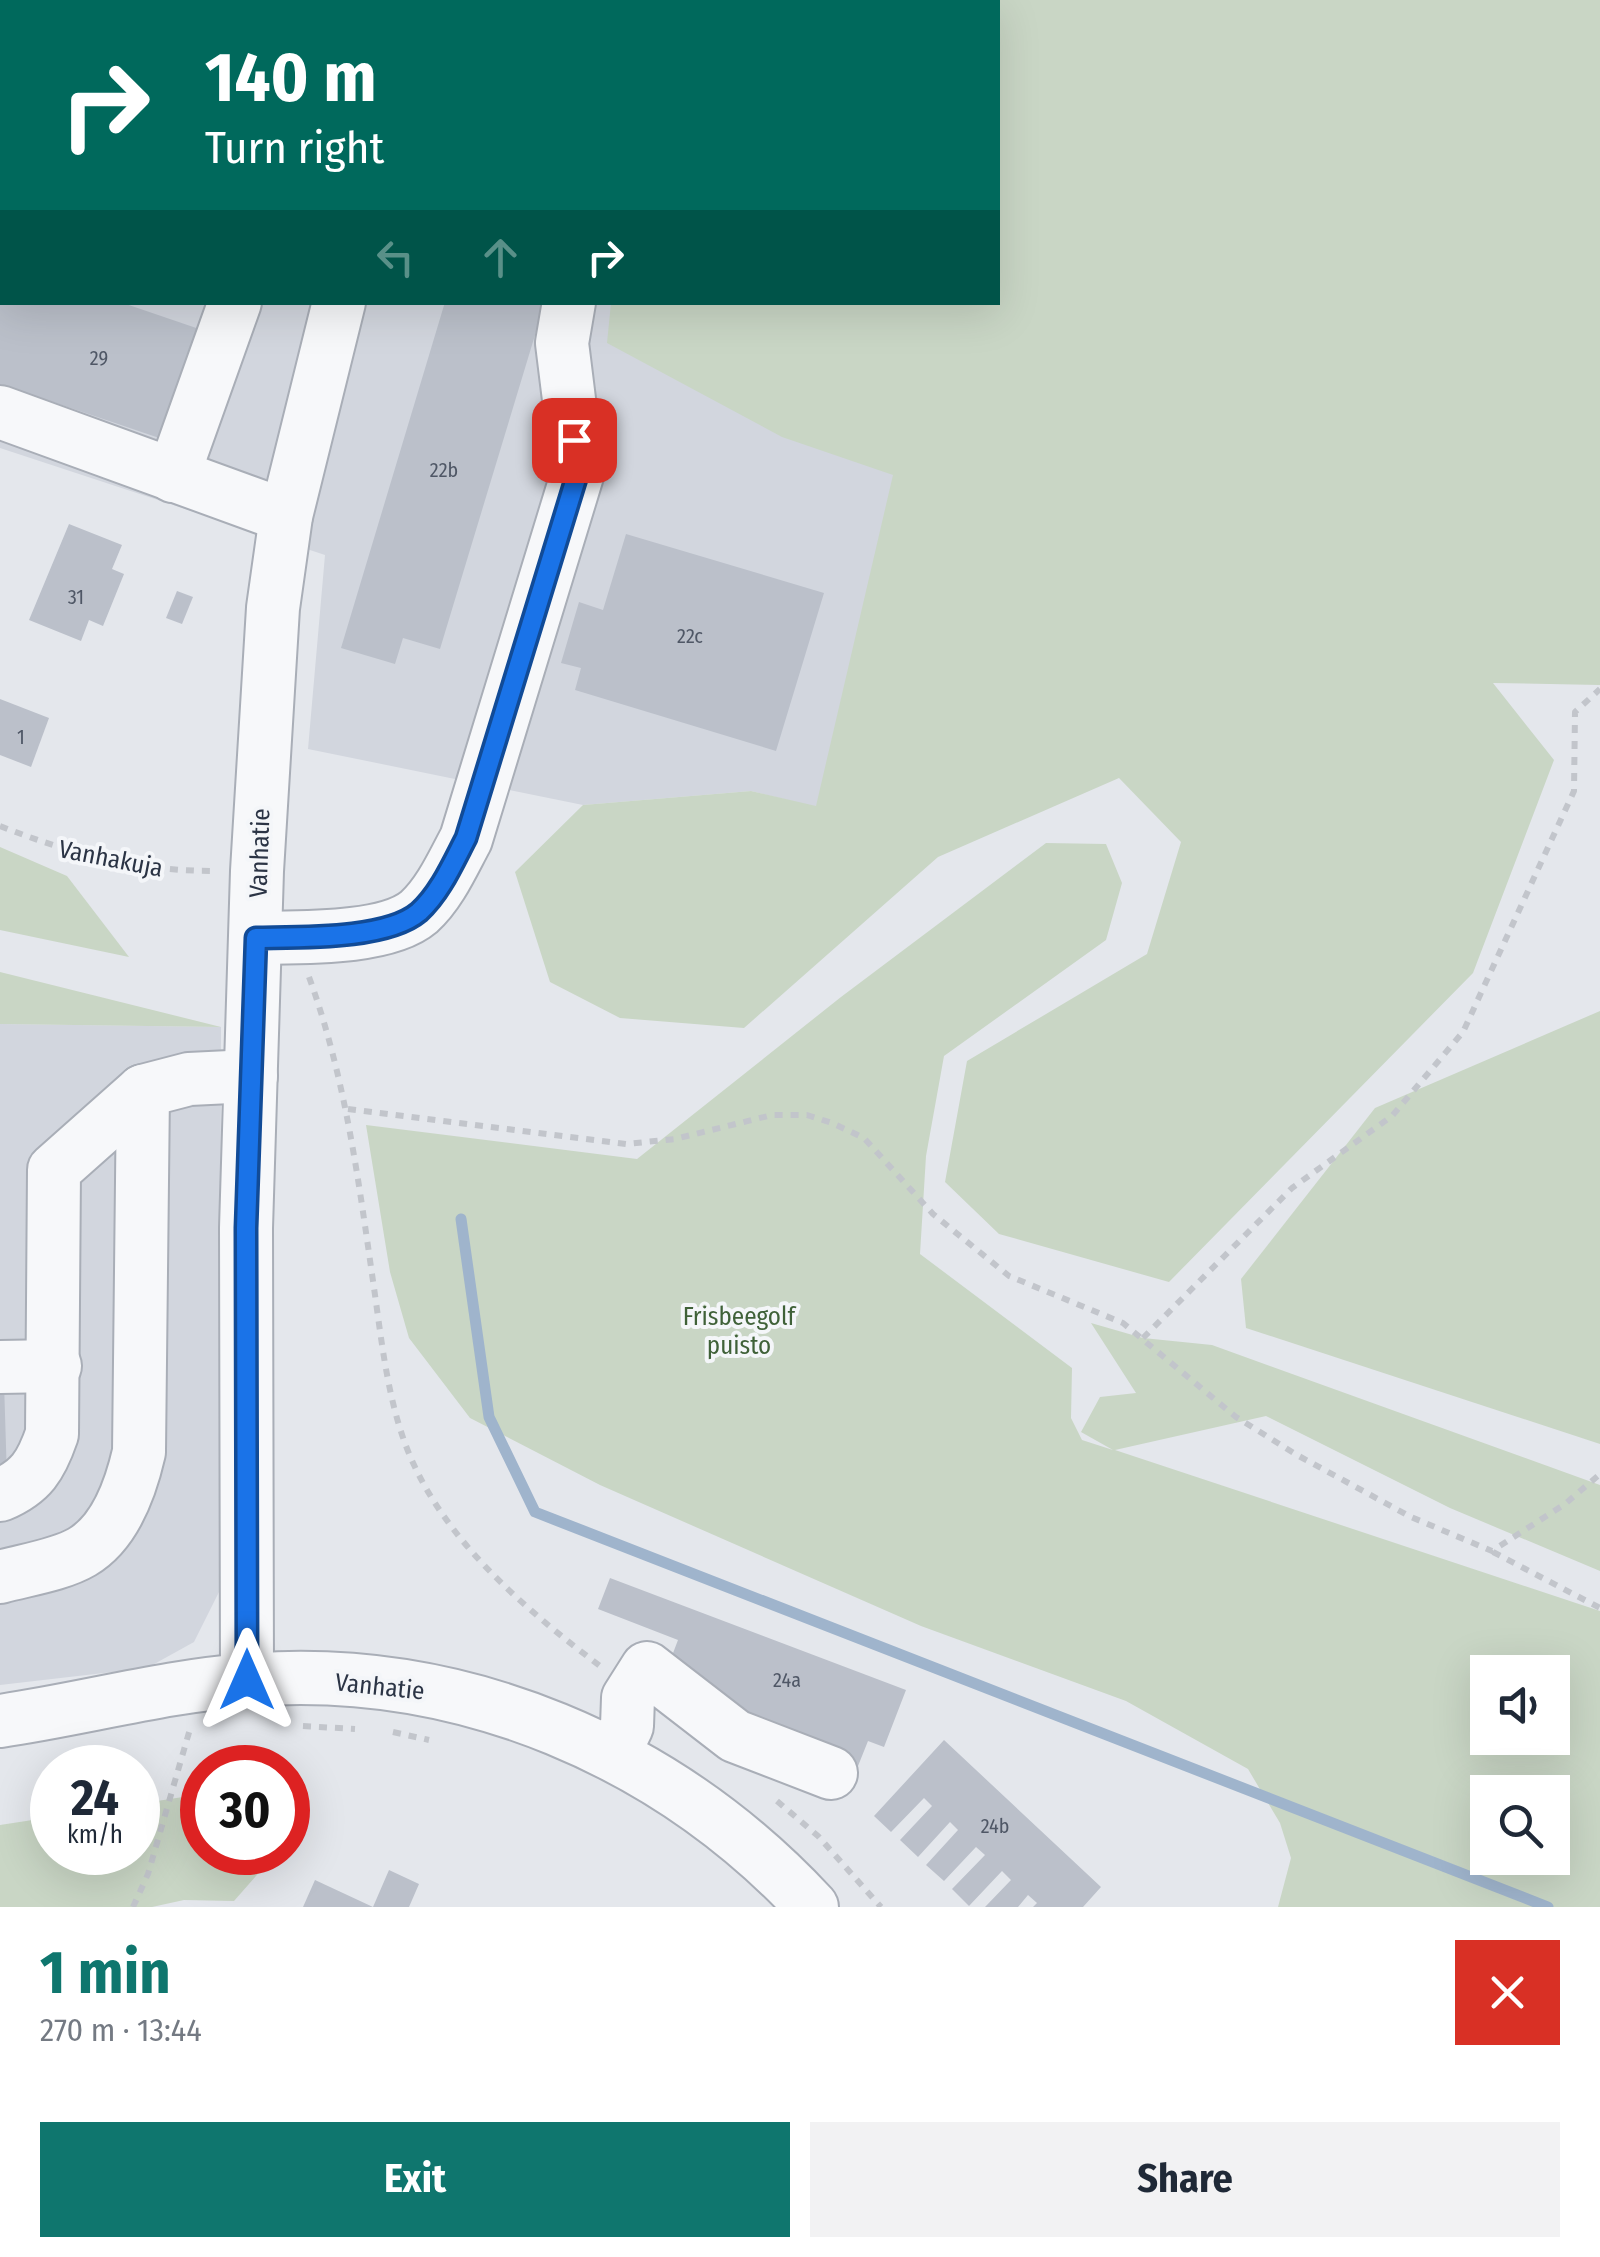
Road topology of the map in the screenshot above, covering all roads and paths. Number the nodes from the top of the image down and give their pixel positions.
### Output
1 (233, 305) edge
2 (338, 305) edge
3 (568, 305) edge
4 (0, 412) edge
5 (173, 476) junction
6 (286, 516) junction
7 (1600, 689) edge
8 (0, 826) edge
9 (256, 871) junction
10 (276, 938) junction
11 (251, 1076) junction
12 (143, 1091) junction
13 (348, 1109) junction
14 (1143, 1338) junction
15 (0, 1366) edge
16 (55, 1386) junction
17 (139, 1407) junction
18 (1600, 1474) edge
19 (0, 1495) edge
20 (1492, 1551) junction
21 (0, 1578) edge
22 (1600, 1608) edge
23 (590, 1658) dead end
24 (247, 1680) junction
25 (196, 1717) junction
26 (0, 1720) edge
27 (288, 1725) dead end
28 (366, 1730) dead end
29 (385, 1731) dead end
30 (170, 1736) dead end
31 (444, 1744) dead end
32 (614, 1753) junction
33 (832, 1773) dead end
34 (133, 1907) edge
35 (812, 1907) edge

1 - 5 street
2 - 6 street, Vanhatie
3 - 10 street
4 - 5 street
5 - 6 street
6 - 9 street, Vanhatie
7 - 14 path
8 - 9 path, Vanhakuja
9 - 10 street, Vanhatie
10 - 11 street, Vanhatie
10 - 13 path
11 - 12 street
11 - 24 street, Vanhatie
12 - 16 street
12 - 17 street
13 - 14 path
13 - 23 path
14 - 20 path
15 - 16 street
16 - 17 street
16 - 19 street
17 - 21 street
18 - 20 path
20 - 22 path
24 - 25 street
24 - 32 street, Vanhatie
25 - 26 street
25 - 30 path
25 - 34 path
27 - 28 path
29 - 31 path
32 - 33 street
32 - 35 street, Vanhatie

